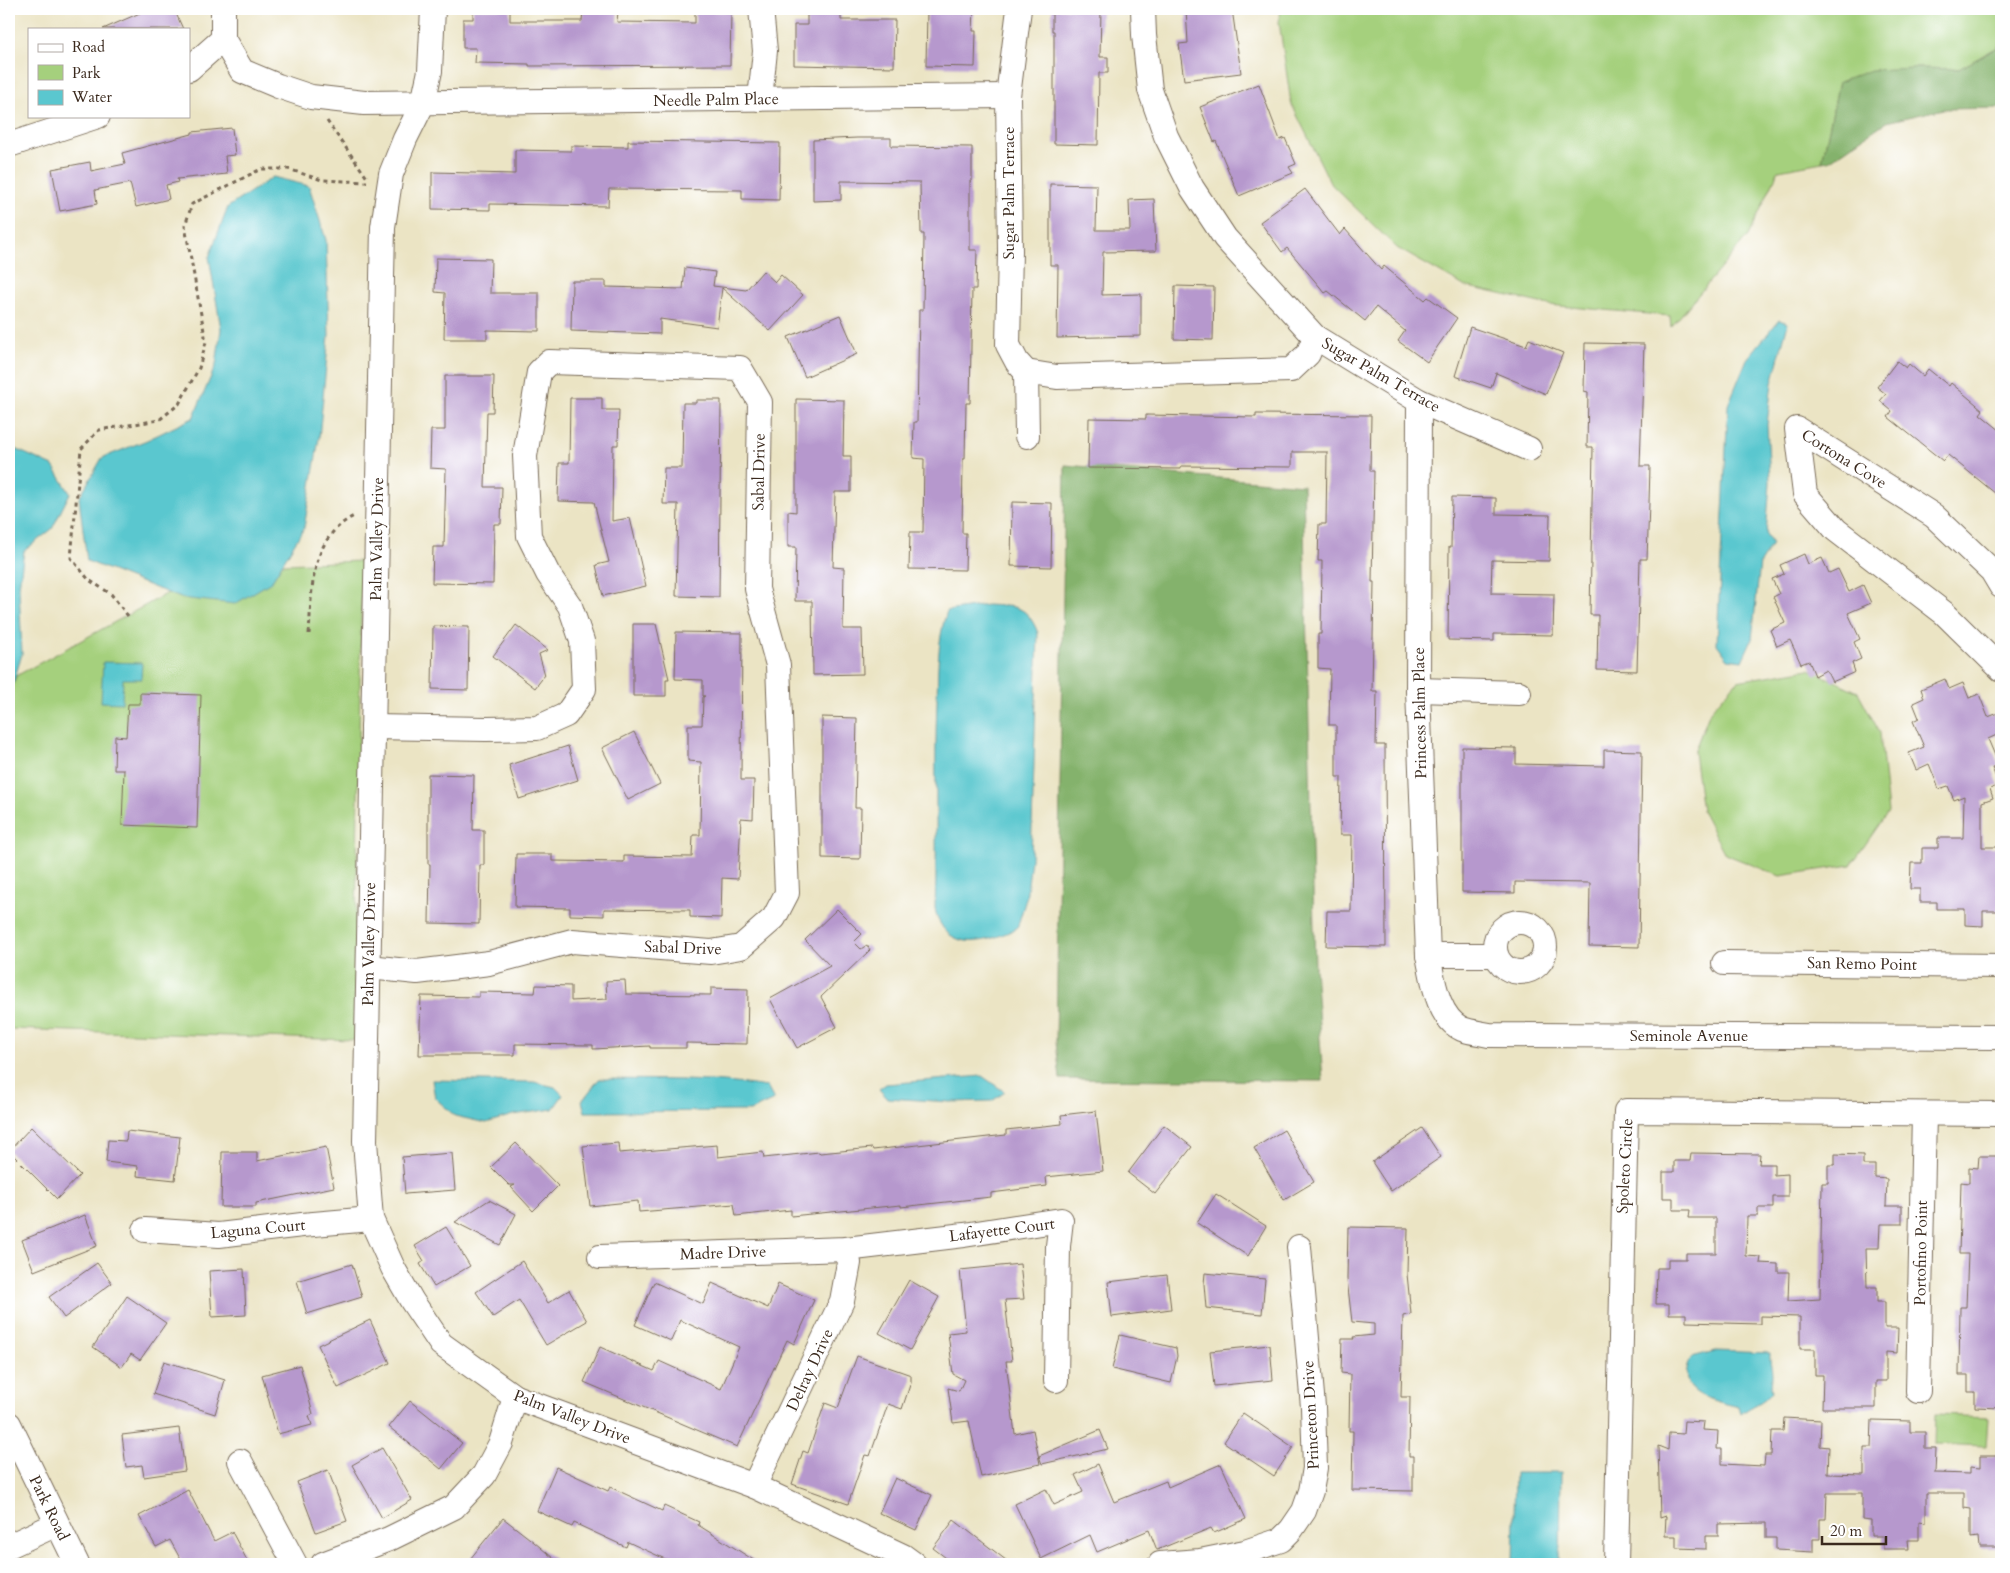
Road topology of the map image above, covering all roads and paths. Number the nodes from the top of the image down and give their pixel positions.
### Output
1 (223, 9) edge
2 (433, 9) edge
3 (761, 9) edge
4 (1019, 9) edge
5 (1143, 9) edge
6 (223, 39) junction
7 (190, 68) edge
8 (1008, 96) junction
9 (311, 97) junction
10 (760, 99) junction
11 (423, 103) junction
12 (92, 118) edge
13 (9, 145) edge
14 (370, 182) junction
15 (369, 190) dead end
16 (1315, 337) junction
17 (1026, 372) junction
18 (1419, 401) junction
19 (1027, 436) dead end
20 (1529, 450) dead end
21 (359, 508) dead end
22 (2001, 586) edge
23 (128, 616) dead end
24 (309, 634) dead end
25 (2001, 669) edge
26 (1418, 690) junction
27 (1519, 693) dead end
28 (373, 726) junction
29 (1428, 955) junction
30 (1496, 955) dead end
31 (1724, 963) dead end
32 (2001, 966) edge
33 (369, 967) junction
34 (2001, 1037) edge
35 (1924, 1114) junction
36 (2001, 1114) edge
37 (371, 1219) junction
38 (145, 1230) dead end
39 (1299, 1247) dead end
40 (846, 1249) junction
41 (600, 1257) dead end
42 (1056, 1380) dead end
43 (1918, 1391) dead end
44 (515, 1397) junction
45 (9, 1424) edge
46 (240, 1461) dead end
47 (754, 1486) junction
48 (57, 1524) junction
49 (9, 1546) edge
50 (77, 1564) edge
51 (296, 1564) edge
52 (323, 1564) edge
53 (914, 1564) edge
54 (1160, 1564) edge
55 (1616, 1564) edge

1 - 6 street
2 - 11 street, Palm Valley Drive
3 - 10 street
4 - 8 street, Sugar Palm Terrace
5 - 16 street, Sugar Palm Terrace
6 - 7 street
6 - 9 street, Needle Palm Place
8 - 10 street, Needle Palm Place
8 - 17 street, Sugar Palm Terrace
9 - 11 street, Needle Palm Place
9 - 14 path
10 - 11 street, Needle Palm Place
11 - 28 street, Palm Valley Drive
12 - 13 street
14 - 15 path
14 - 23 path
16 - 17 street, Sugar Palm Terrace
16 - 18 street, Sugar Palm Terrace
17 - 19 street
18 - 20 street, Sugar Palm Terrace
18 - 26 street, Princess Palm Place
21 - 24 path
22 - 25 street, Cortona Cove
26 - 27 street
26 - 29 street, Princess Palm Place
28 - 33 street, Palm Valley Drive
28 - 33 street, Sabal Drive
29 - 30 street
29 - 34 street, Seminole Avenue
31 - 32 street, San Remo Point
33 - 37 street, Palm Valley Drive
35 - 36 street, Spoleto Circle
35 - 43 street, Portofino Point
35 - 55 street, Spoleto Circle
37 - 38 street, Laguna Court
37 - 44 street, Palm Valley Drive
39 - 54 street, Princeton Drive
40 - 41 street, Madre Drive
40 - 42 street, Lafayette Court
40 - 47 street, Delray Drive
44 - 47 street, Palm Valley Drive
44 - 52 street
45 - 48 street, Park Road
46 - 51 street
47 - 53 street, Palm Valley Drive
48 - 49 street
48 - 50 street, Park Road

